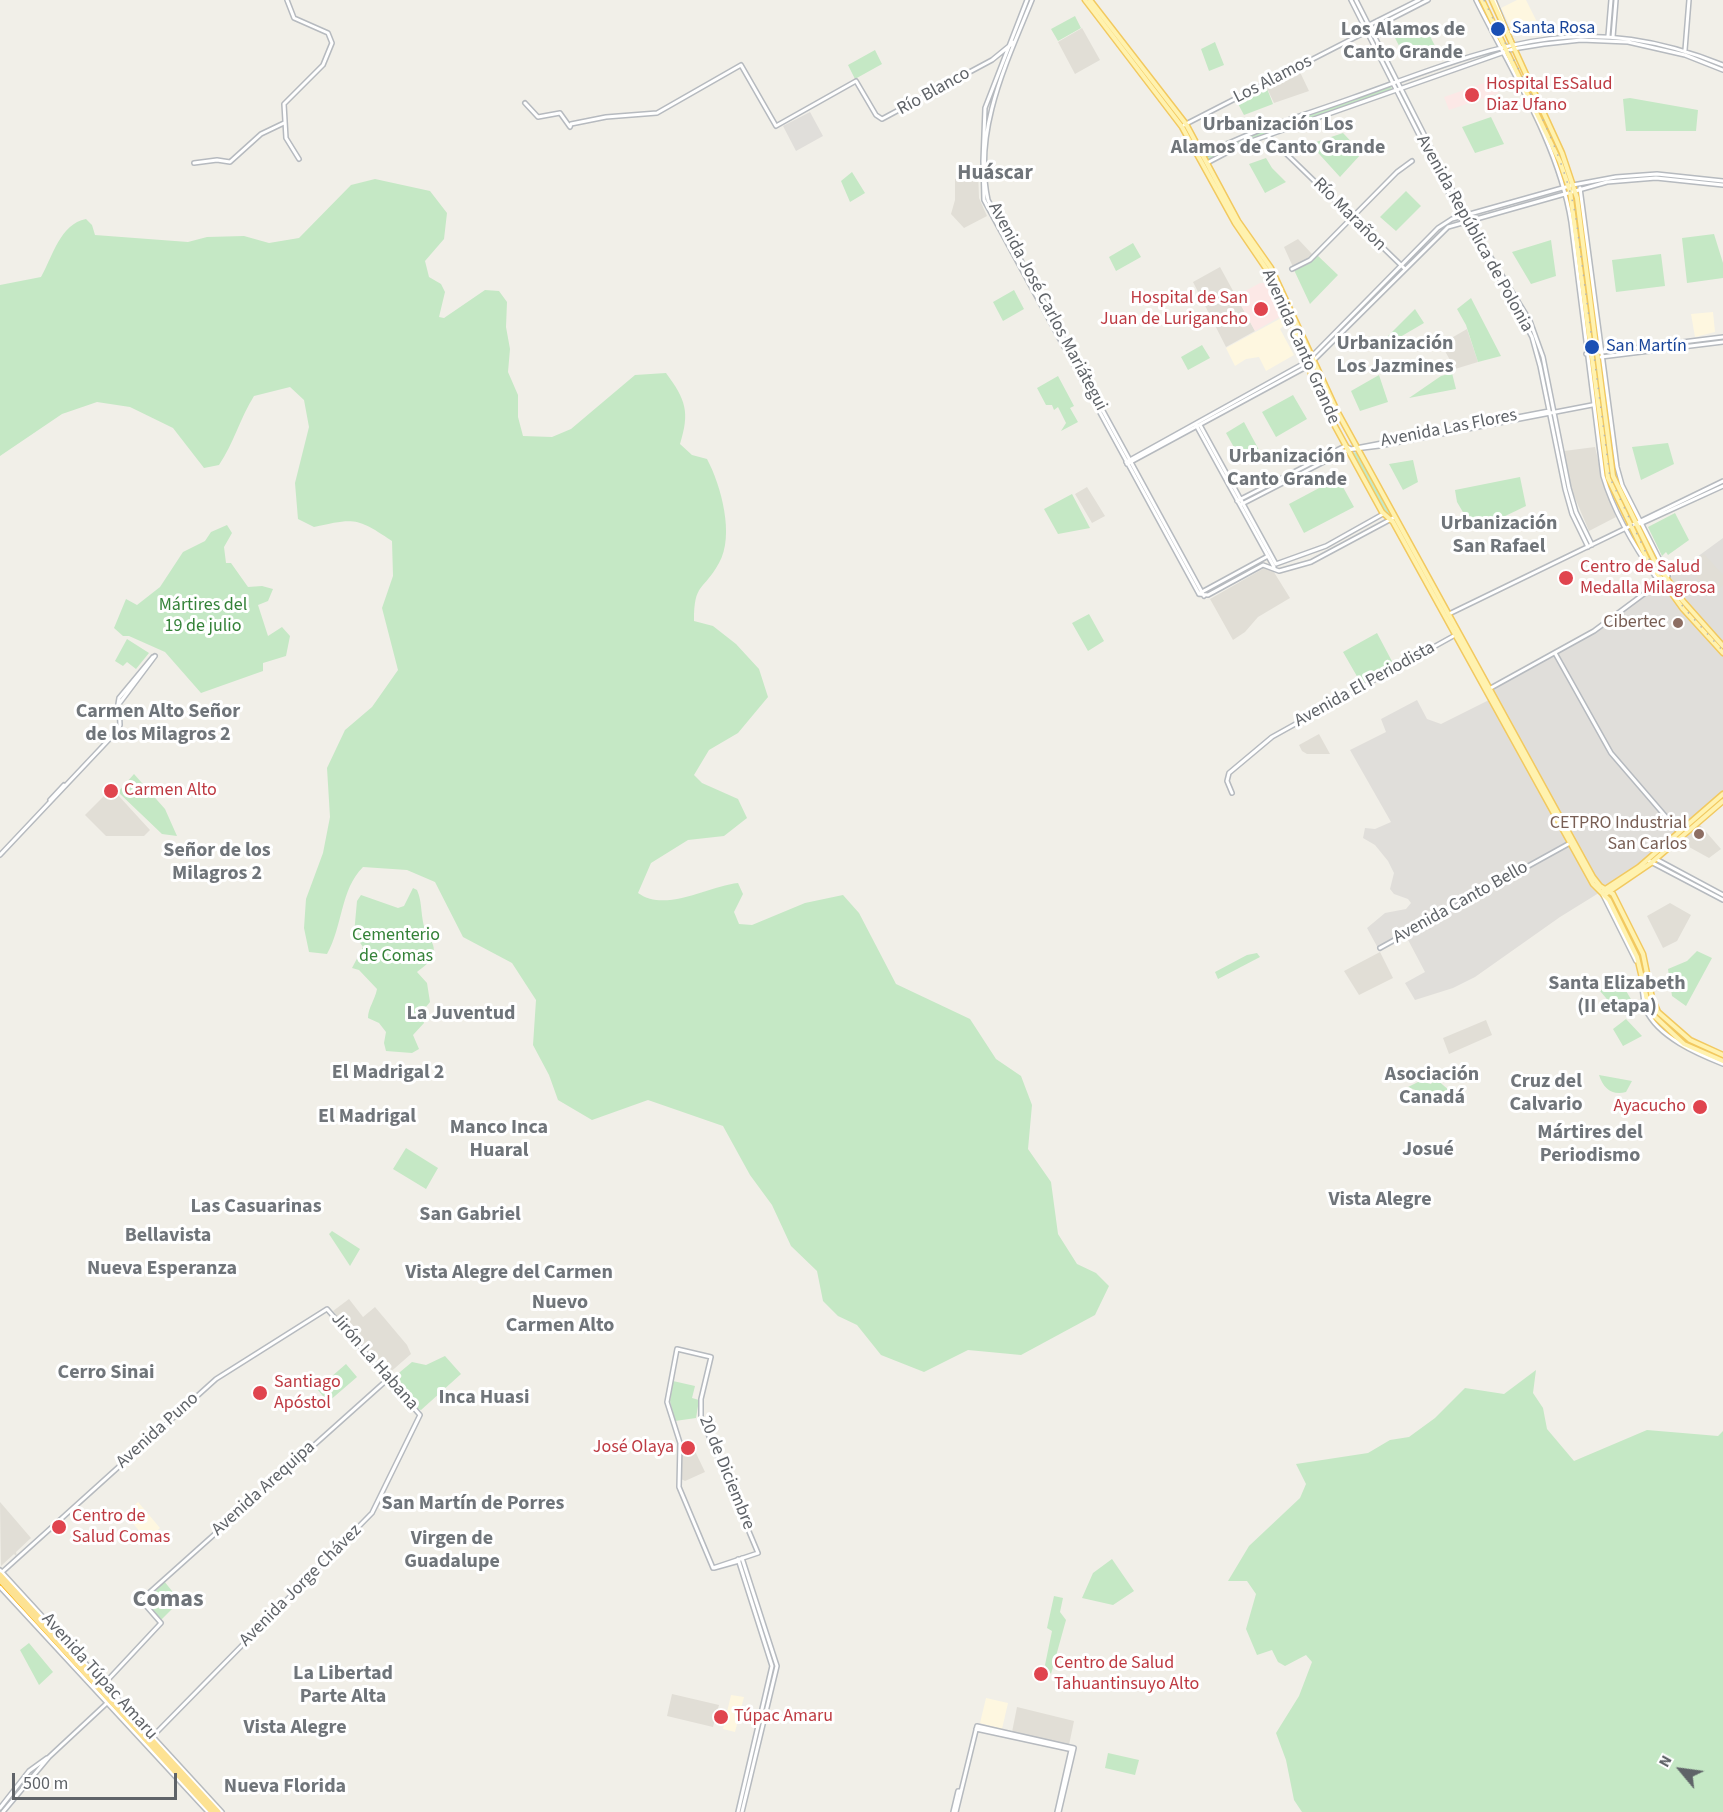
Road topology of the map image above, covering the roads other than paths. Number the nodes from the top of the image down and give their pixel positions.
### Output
1 (287, 0) edge
2 (1027, 0) edge
3 (1032, 0) edge
4 (1085, 0) edge
5 (1090, 0) edge
6 (1353, 0) edge
7 (1419, 0) edge
8 (1428, 0) edge
9 (1476, 0) edge
10 (1482, 0) edge
11 (1493, 0) edge
12 (1611, 0) edge
13 (1616, 0) edge
14 (1689, 0) edge
15 (1367, 29) junction
16 (1610, 39) junction
17 (1016, 41) junction
18 (1505, 46) junction
19 (1514, 46) junction
20 (1499, 47) junction
21 (1007, 48) junction
22 (1506, 53) junction
23 (1685, 53) junction
24 (992, 60) junction
25 (1723, 65) edge
26 (1000, 68) junction
27 (1723, 70) edge
28 (1004, 72) junction
29 (1394, 83) junction
30 (1398, 90) junction
31 (525, 103) dead end
32 (986, 121) junction
33 (284, 123) junction
34 (1184, 125) junction
35 (1268, 136) junction
36 (1201, 157) junction
37 (299, 159) dead end
38 (1412, 161) dead end
39 (194, 163) dead end
40 (1204, 164) junction
41 (1723, 183) edge
42 (1584, 185) junction
43 (1580, 188) junction
44 (1569, 189) junction
45 (1462, 215) junction
46 (1352, 218) junction
47 (1468, 220) junction
48 (1463, 222) junction
49 (1401, 266) junction
50 (1292, 269) dead end
51 (1405, 269) junction
52 (1287, 308) junction
53 (1723, 340) edge
54 (1600, 354) junction
55 (1589, 356) junction
56 (1313, 358) junction
57 (1308, 364) junction
58 (1320, 375) junction
59 (1312, 378) junction
60 (1593, 405) junction
61 (1550, 412) junction
62 (1197, 425) junction
63 (1348, 431) junction
64 (1339, 435) junction
65 (1346, 448) junction
66 (1358, 449) junction
67 (1128, 462) junction
68 (1723, 481) edge
69 (1723, 486) edge
70 (1240, 502) junction
71 (1383, 514) junction
72 (1393, 518) junction
73 (1639, 523) junction
74 (1399, 528) junction
75 (1628, 528) junction
76 (1590, 546) junction
77 (1267, 556) junction
78 (1273, 558) junction
79 (1275, 566) junction
80 (1664, 579) junction
81 (1200, 593) junction
82 (1449, 614) junction
83 (1697, 620) junction
84 (1457, 634) junction
85 (1723, 645) edge
86 (1555, 653) junction
87 (1723, 653) edge
88 (1488, 689) junction
89 (1232, 793) dead end
90 (1723, 794) edge
91 (1723, 801) edge
92 (1679, 832) junction
93 (1572, 842) junction
94 (0, 853) edge
95 (1651, 860) junction
96 (1610, 891) junction
97 (1604, 892) junction
98 (1723, 895) edge
99 (1723, 900) edge
100 (1380, 948) dead end
101 (1723, 1055) edge
102 (1723, 1063) edge
103 (327, 1309) joint
104 (388, 1379) junction
105 (420, 1415) joint
106 (740, 1560) junction
107 (1, 1573) edge
108 (0, 1580) edge
109 (0, 1587) edge
110 (39, 1624) junction
111 (57, 1649) junction
112 (104, 1684) junction
113 (107, 1703) junction
114 (153, 1736) junction
115 (49, 1757) junction
116 (0, 1808) edge
117 (3, 1812) edge
118 (208, 1812) edge
119 (212, 1812) edge
120 (220, 1812) edge
121 (740, 1812) edge
122 (955, 1812) edge
123 (1058, 1812) edge

1 - 33 street
2 - 21 street, Avenida José Carlos Mariátegui
3 - 17 street, Avenida José Carlos Mariátegui
4 - 34 main road, Avenida Canto Grande
5 - 34 main road, Avenida Canto Grande
6 - 15 street, Avenida República de Polonia
7 - 15 street, Los Alamos
8 - 15 street, Los Alamos
9 - 20 street
10 - 18 main road
11 - 19 main road
12 - 16 street
13 - 16 street
14 - 23 street
15 - 29 street, Avenida República de Polonia
15 - 34 street, Los Alamos
16 - 19 street
16 - 23 street
17 - 21 street, Río Blanco
17 - 28 street, Avenida José Carlos Mariátegui
18 - 19 street
18 - 20 street
18 - 22 main road
19 - 22 street
19 - 44 main road
20 - 22 street
20 - 29 street
21 - 24 street, Río Blanco
21 - 26 street, Avenida José Carlos Mariátegui
22 - 30 street
22 - 44 main road
23 - 25 street
23 - 27 street
24 - 26 street, Río Blanco
24 - 31 street, Río Blanco
26 - 28 street, Río Blanco
26 - 32 street, Avenida José Carlos Mariátegui
28 - 32 street, Avenida José Carlos Mariátegui
29 - 30 street, Avenida República de Polonia
29 - 36 street
30 - 35 street
30 - 45 street, Avenida República de Polonia
32 - 67 street, Avenida José Carlos Mariátegui
33 - 37 street
33 - 39 street
34 - 36 main road, Avenida Canto Grande
35 - 40 street
35 - 46 street, Río Marañon
36 - 40 main road, Avenida Canto Grande
38 - 46 street
40 - 52 main road, Avenida Canto Grande
41 - 42 street
42 - 43 street
42 - 44 street
43 - 44 street
43 - 54 street
44 - 45 street
44 - 47 street
44 - 54 main road
44 - 55 main road
45 - 47 street, Avenida República de Polonia
45 - 48 street, Avenida República de Polonia
45 - 49 street
46 - 49 street, Río Marañon
46 - 50 street
47 - 48 street
47 - 61 street, Avenida República de Polonia
48 - 51 street
48 - 61 street, Avenida República de Polonia
49 - 51 street, Río Marañon
49 - 56 street
51 - 56 street
52 - 56 main road, Avenida Canto Grande
52 - 57 main road, Avenida Canto Grande
53 - 54 street
54 - 55 street
54 - 73 main road
55 - 60 street
55 - 75 main road
56 - 57 street
56 - 58 main road, Avenida Canto Grande
57 - 59 main road, Avenida Canto Grande
57 - 62 street
58 - 59 main road
58 - 63 main road, Avenida Canto Grande
59 - 64 main road, Avenida Canto Grande
60 - 61 street, Avenida Las Flores
60 - 75 street
61 - 66 street, Avenida Las Flores
61 - 76 street, Avenida República de Polonia
62 - 67 street
62 - 70 street
63 - 64 main road
63 - 66 main road, Avenida Canto Grande
64 - 65 main road, Avenida Canto Grande
65 - 66 street, Avenida Las Flores
65 - 70 street
65 - 71 main road, Avenida Canto Grande
66 - 72 main road, Avenida Canto Grande
67 - 81 street, Avenida José Carlos Mariátegui
68 - 73 street
69 - 73 street
70 - 77 street
70 - 78 street
71 - 72 main road, Avenida Canto Grande
71 - 79 street
72 - 74 main road, Avenida Canto Grande
72 - 79 street
73 - 75 street
73 - 80 main road
74 - 82 main road, Avenida Canto Grande
74 - 84 main road, Avenida Canto Grande
75 - 76 street
75 - 80 main road
76 - 82 street
77 - 78 street
77 - 79 street
77 - 81 street
78 - 79 street
79 - 81 street, Avenida José Carlos Mariátegui
80 - 83 main road
80 - 86 street
82 - 84 main road, Avenida Canto Grande
83 - 85 main road
83 - 87 main road
84 - 88 main road, Avenida Canto Grande
84 - 89 street, Avenida El Periodista
86 - 88 street
86 - 92 street
88 - 93 main road, Avenida Canto Grande
90 - 92 main road
91 - 95 main road
92 - 95 main road
93 - 97 main road, Avenida Canto Grande
93 - 100 street, Avenida Canto Bello
94 - 94 street
95 - 96 main road
95 - 97 main road
95 - 98 street
95 - 99 street
96 - 97 main road
96 - 101 main road
97 - 102 main road, Avenida Canto Grande
103 - 104 street, Jirón La Habana
103 - 107 street, Avenida Puno
104 - 105 street, Jirón La Habana
104 - 112 street, Avenida Arequipa
105 - 114 street, Avenida Jorge Chávez
106 - 106 street, 20 de Diciembre
106 - 121 street
106 - 121 street
107 - 112 street, Avenida Túpac Amaru
107 - 120 highway, Avenida Túpac Amaru
108 - 110 highway, Avenida Túpac Amaru
109 - 111 street, Avenida Túpac Amaru
110 - 111 highway
110 - 119 highway, Avenida Túpac Amaru
111 - 113 street, Avenida Túpac Amaru
112 - 114 street, Avenida Túpac Amaru
113 - 115 street
113 - 118 street, Avenida Túpac Amaru
114 - 120 street, Avenida Túpac Amaru
115 - 116 street
115 - 117 street
122 - 123 street

